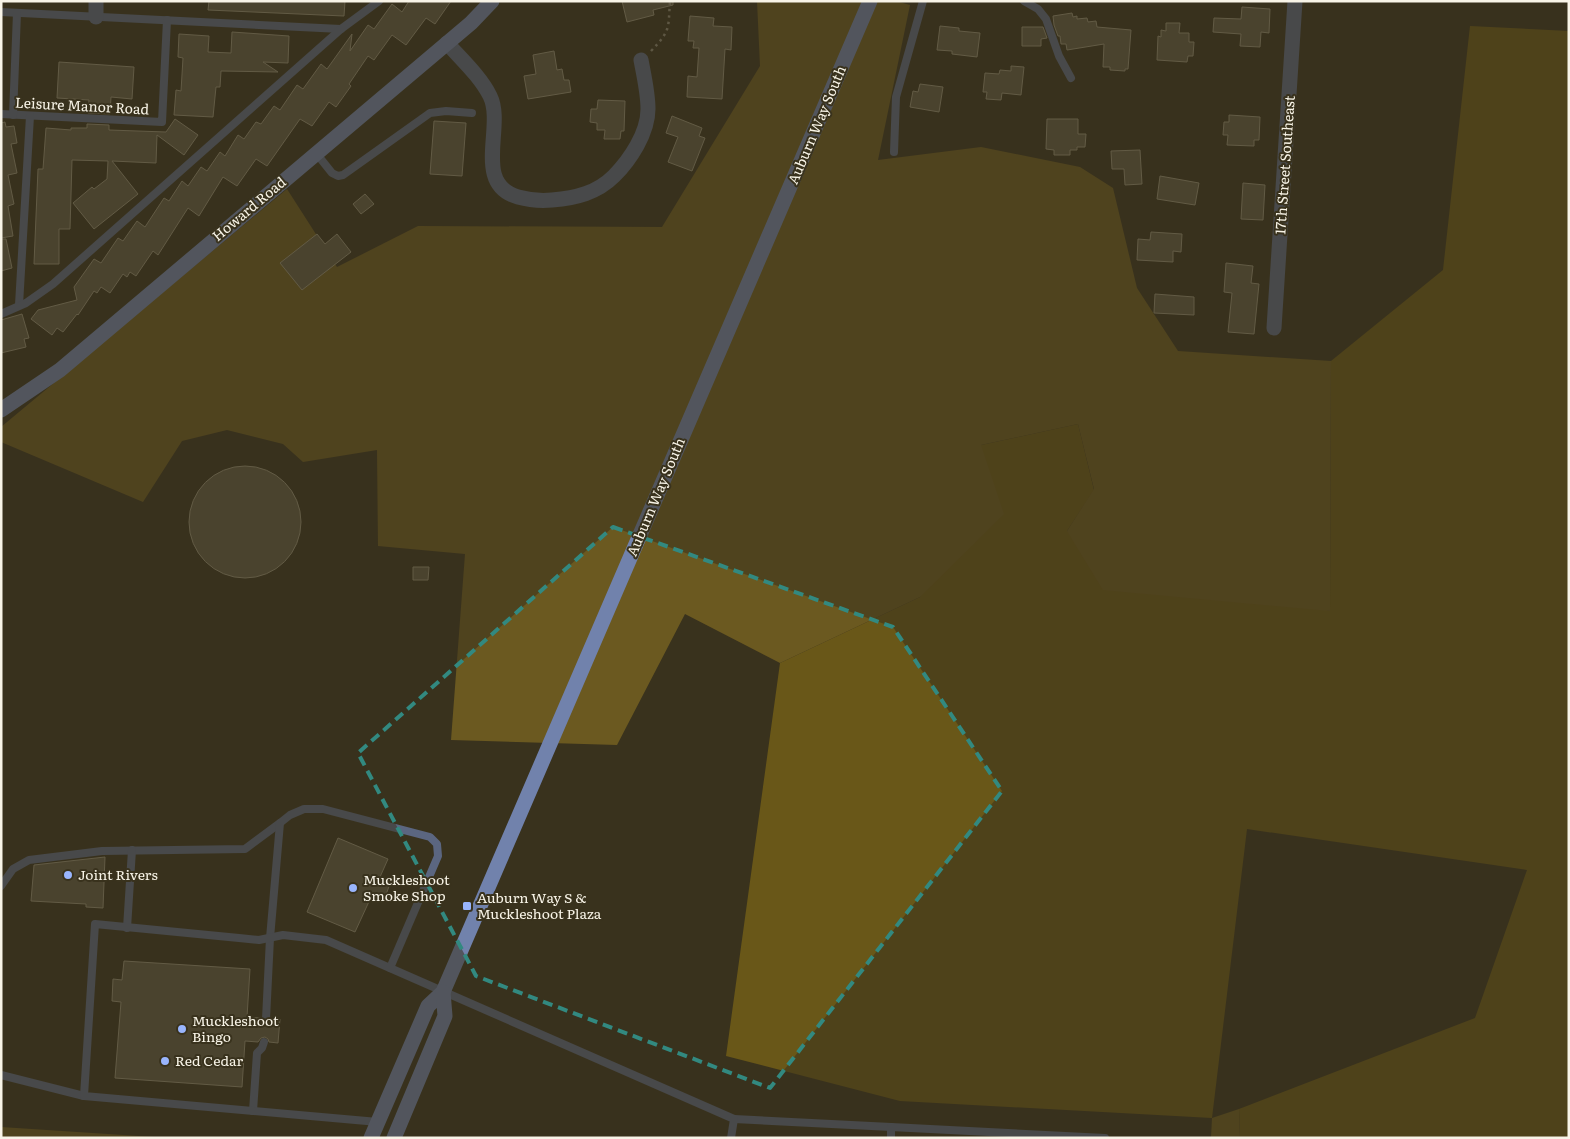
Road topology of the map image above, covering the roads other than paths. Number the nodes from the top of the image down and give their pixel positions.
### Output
1 (96, 1) edge
2 (379, 1) edge
3 (492, 1) edge
4 (870, 1) edge
5 (923, 1) edge
6 (1024, 1) edge
7 (1295, 1) edge
8 (1, 12) edge
9 (17, 13) junction
10 (96, 17) junction
11 (167, 20) junction
12 (340, 29) junction
13 (447, 43) junction
14 (641, 60) road end
15 (1071, 78) dead end
16 (472, 113) dead end
17 (1, 114) edge
18 (13, 115) junction
19 (30, 116) junction
20 (894, 152) dead end
21 (316, 153) junction
22 (19, 305) junction
23 (1, 314) edge
24 (1274, 328) dead end
25 (1, 410) edge
26 (280, 823) junction
27 (132, 850) junction
28 (1, 886) edge
29 (127, 928) junction
30 (270, 938) junction
31 (390, 968) junction
32 (443, 992) junction
33 (266, 1018) dead end
34 (264, 1042) dead end
35 (1, 1075) edge
36 (84, 1096) junction
37 (253, 1111) junction
38 (734, 1119) junction
39 (378, 1122) junction
40 (891, 1126) junction
41 (1056, 1136) edge
42 (371, 1138) edge
43 (394, 1138) edge
44 (731, 1138) edge
45 (891, 1138) edge
46 (1105, 1138) edge

1 - 10 street
2 - 12 lane
3 - 13 main road, Howard Road
4 - 32 main road, Auburn Way South
5 - 20 lane
6 - 15 lane
7 - 24 street, 17th Street Southeast
8 - 9 lane
9 - 10 lane
9 - 18 lane
10 - 11 lane
11 - 12 lane
11 - 19 lane, Leisure Manor Road
12 - 22 lane
13 - 14 street
13 - 21 main road, Howard Road
16 - 21 lane
17 - 18 lane, Leisure Manor Road
18 - 19 lane, Leisure Manor Road
19 - 22 lane
21 - 25 main road, Howard Road
22 - 23 lane
26 - 27 lane
26 - 30 lane
26 - 31 lane
27 - 28 lane
27 - 29 lane
29 - 30 lane
29 - 36 lane
30 - 31 lane
30 - 33 lane
31 - 32 lane
32 - 38 lane
32 - 39 main road, Auburn Way South
32 - 43 main road, Auburn Way South
34 - 37 lane
35 - 36 lane
36 - 37 lane
37 - 39 lane
38 - 40 lane
38 - 44 lane
39 - 42 main road, Auburn Way South
40 - 41 lane
40 - 45 lane
41 - 46 lane

